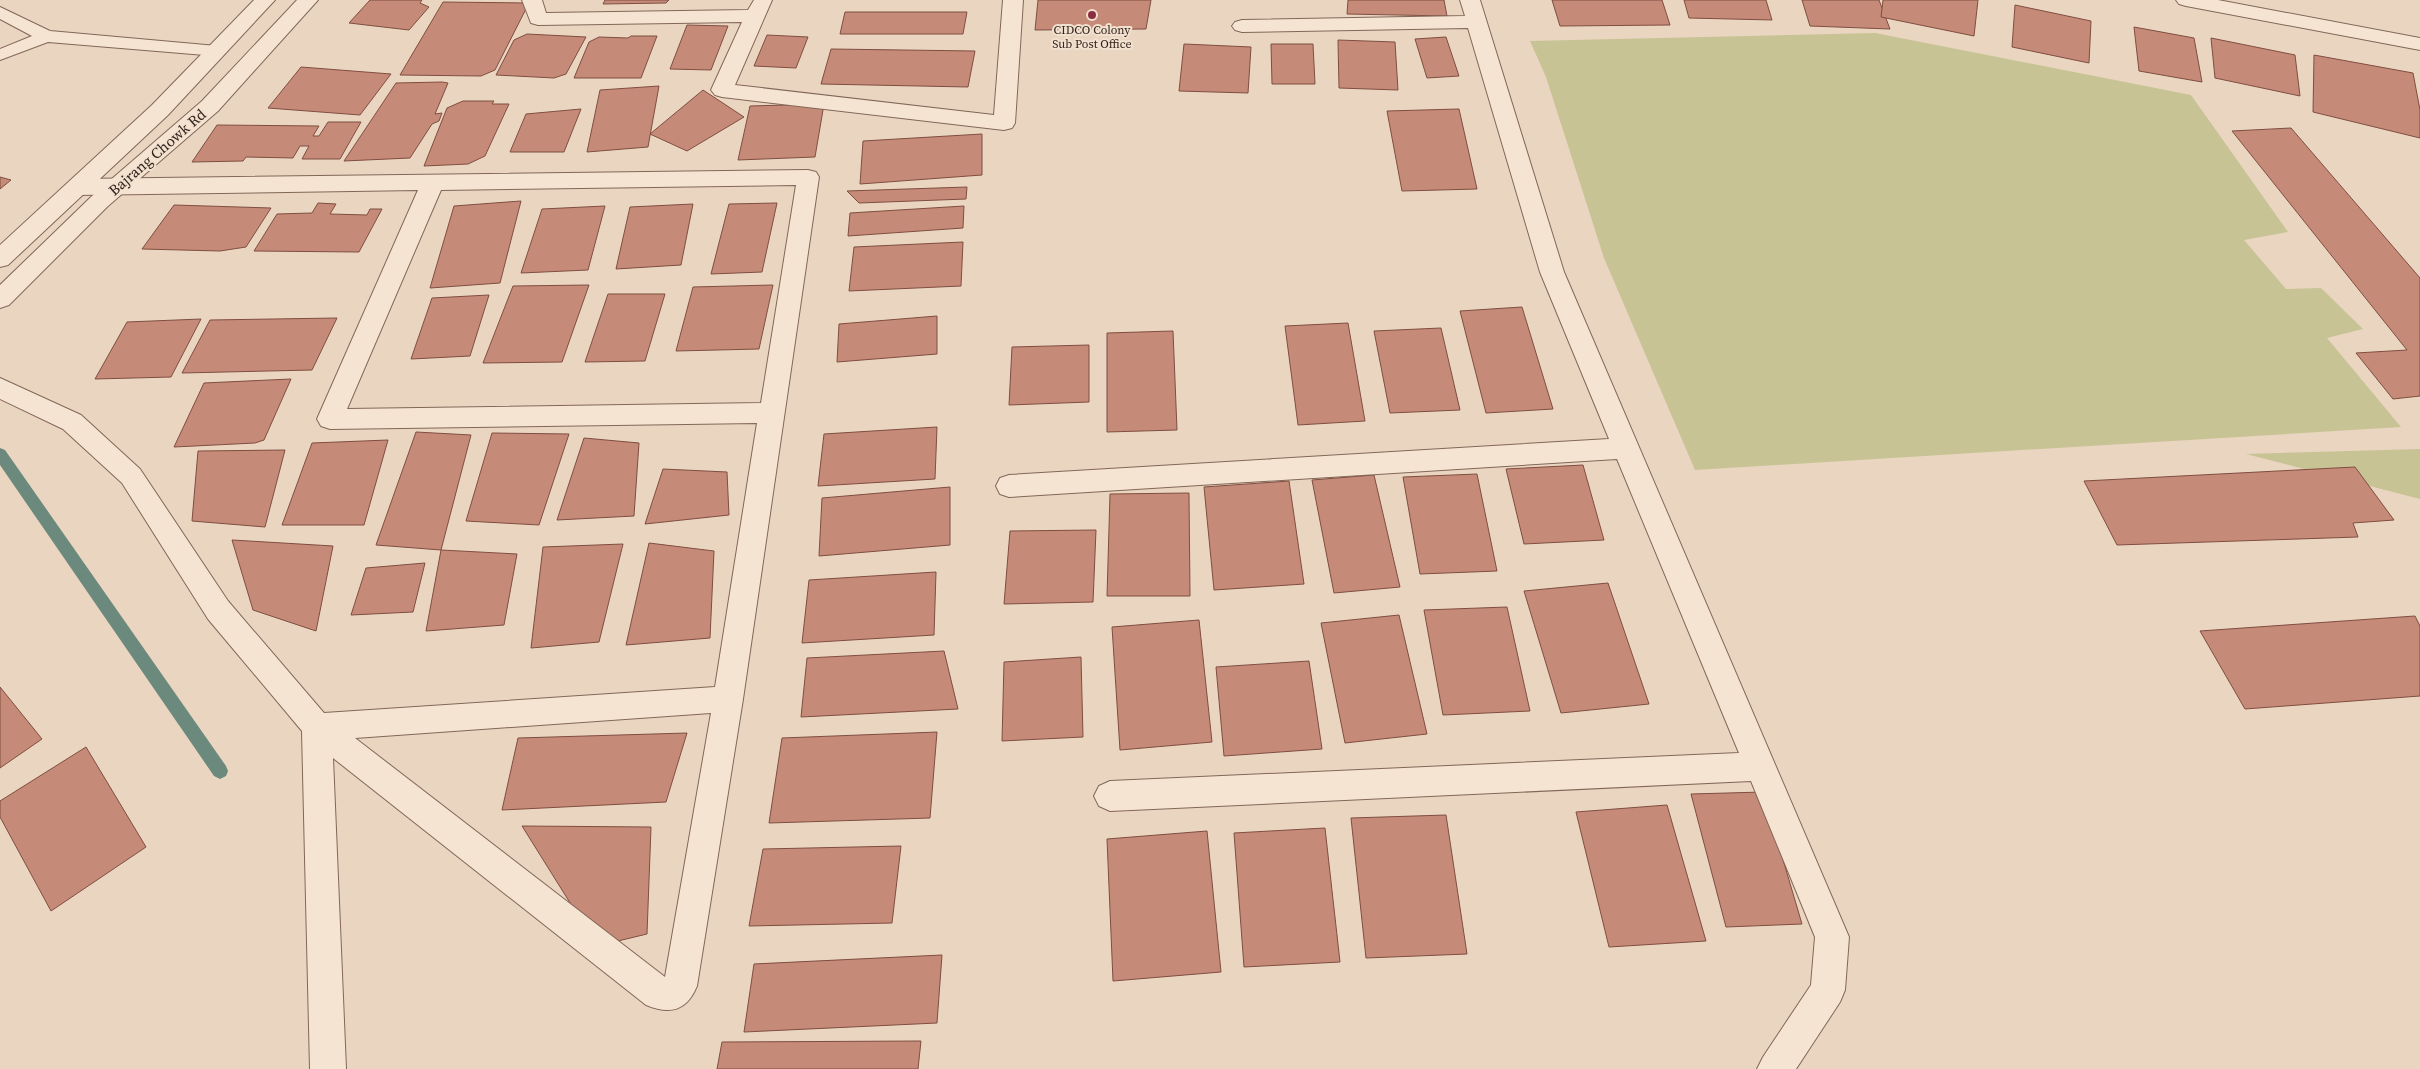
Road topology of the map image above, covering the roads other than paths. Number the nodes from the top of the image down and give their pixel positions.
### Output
1 (265, 0) edge
2 (308, 0) edge
3 (532, 0) edge
4 (1013, 0) edge
5 (2186, 0) edge
6 (759, 8) edge
7 (581, 9) edge
8 (1474, 11) edge
9 (0, 12) edge
10 (1242, 26) dead end
11 (46, 36) junction
12 (2420, 44) edge
13 (217, 51) junction
14 (0, 55) edge
15 (433, 181) junction
16 (119, 185) junction
17 (77, 187) junction
18 (0, 259) edge
19 (0, 299) edge
20 (0, 388) edge
21 (772, 413) junction
22 (1627, 448) junction
23 (1009, 486) dead end
24 (728, 699) junction
25 (317, 727) junction
26 (1760, 766) junction
27 (1110, 796) dead end
28 (328, 1069) edge
29 (1775, 1069) edge

1 - 13 street, Bajrang Chowk Rd
2 - 16 street, Bajrang Chowk Rd
3 - 7 street
4 - 6 street
5 - 12 street
6 - 7 street
8 - 10 street
8 - 22 street
9 - 11 lane
11 - 13 lane
11 - 14 lane
13 - 17 street, Bajrang Chowk Rd
15 - 16 street
15 - 21 street
15 - 21 street
16 - 17 street
16 - 19 street, Bajrang Chowk Rd
17 - 18 street, Bajrang Chowk Rd
20 - 25 street
21 - 24 street
22 - 23 street
22 - 26 street
24 - 25 street
24 - 25 street
25 - 28 street
26 - 27 street
26 - 29 street

